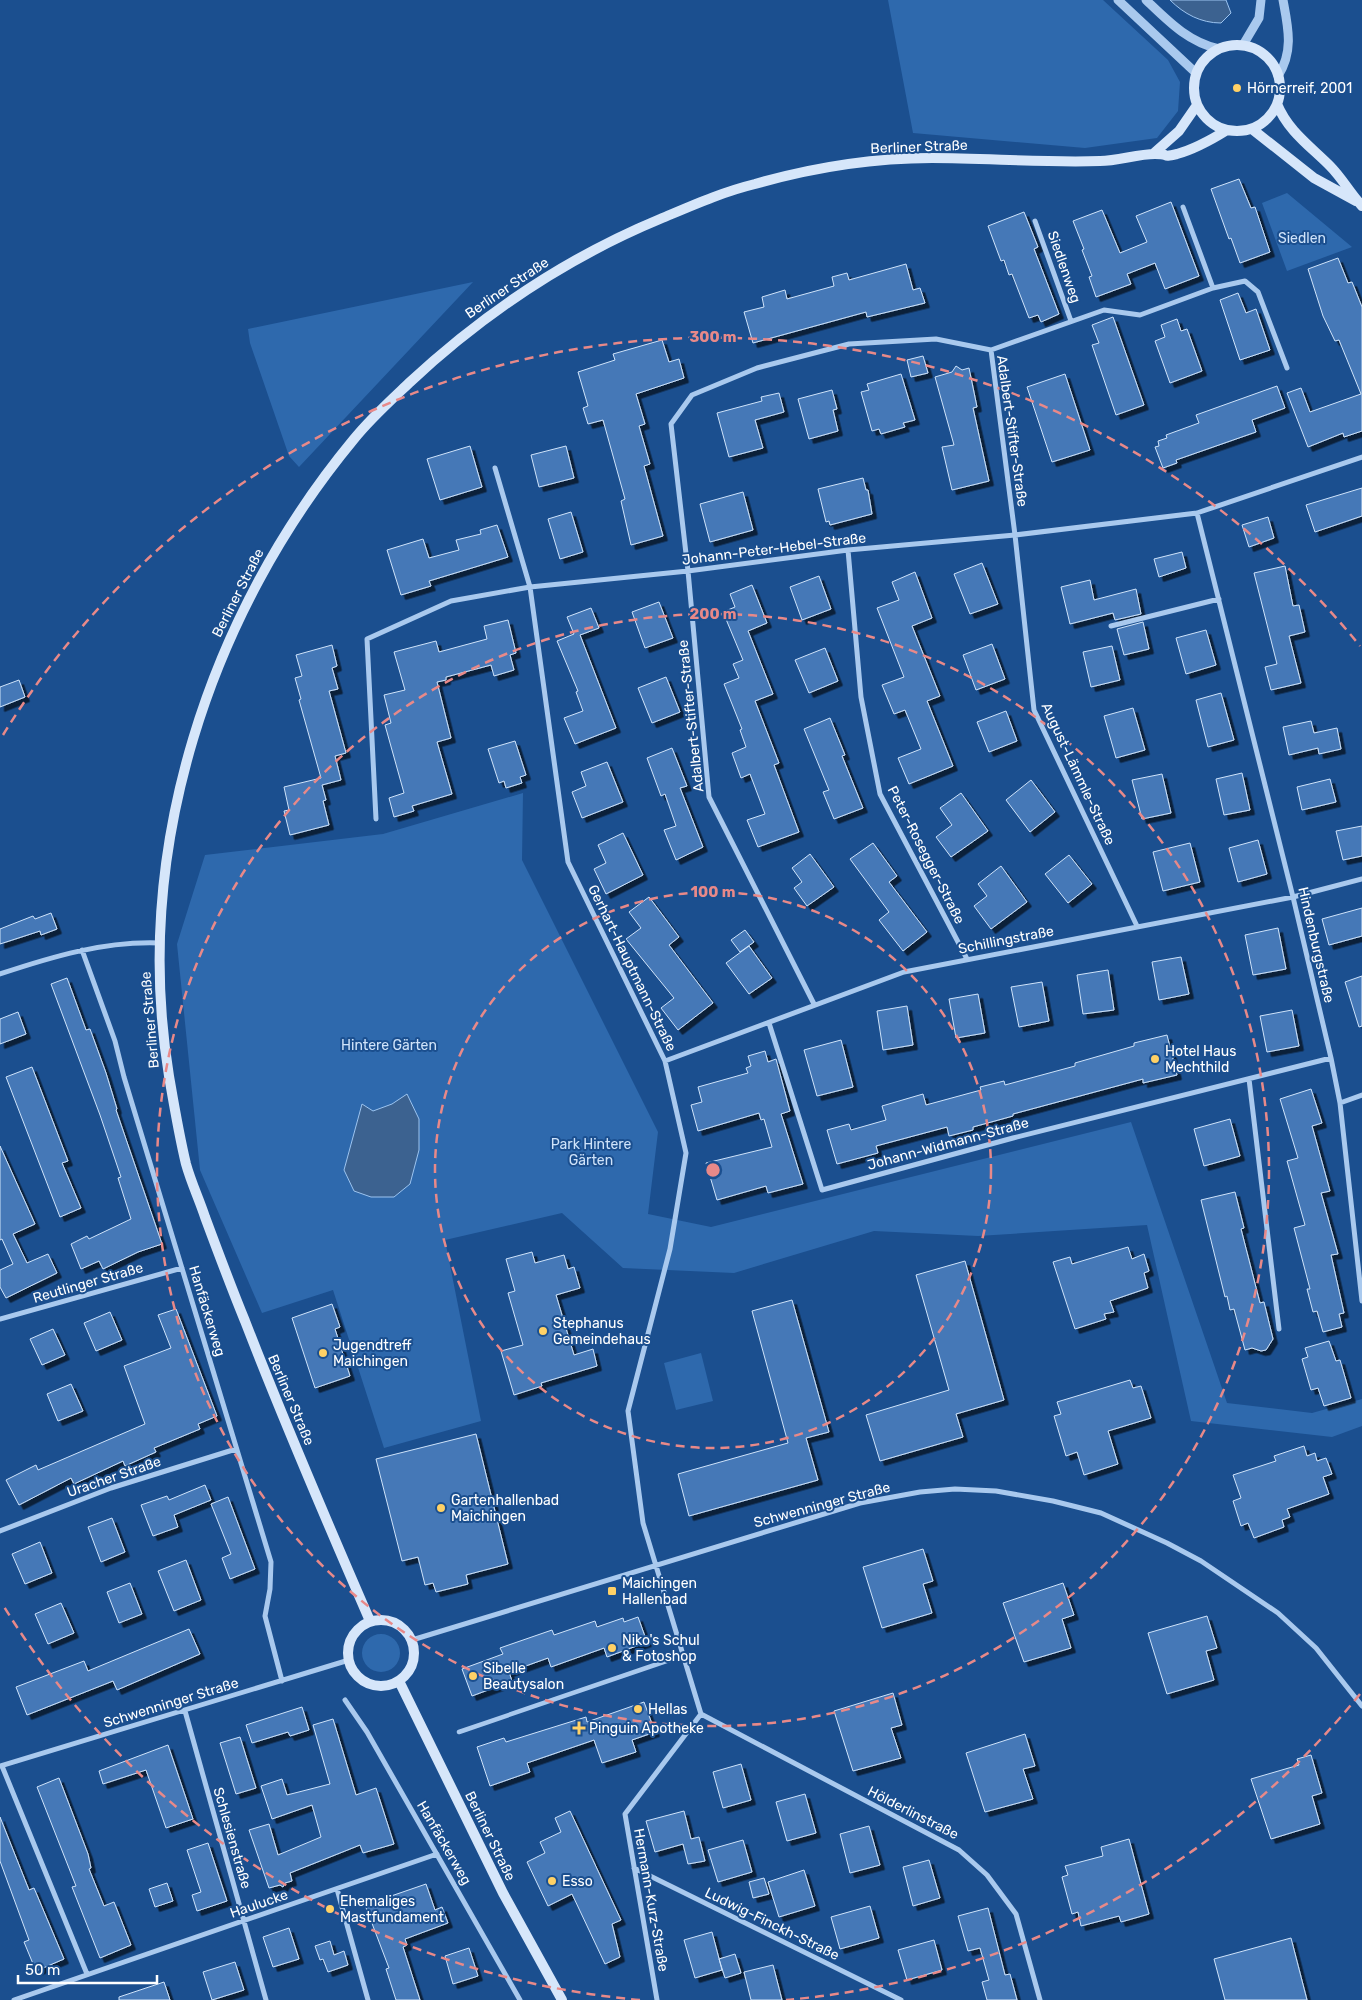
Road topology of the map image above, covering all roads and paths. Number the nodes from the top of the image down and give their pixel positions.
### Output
1 (1118, 0) edge
2 (1146, 0) edge
3 (1261, 0) edge
4 (1283, 0) edge
5 (1243, 45) junction
6 (1219, 49) junction
7 (1196, 73) junction
8 (1278, 76) junction
9 (1277, 104) junction
10 (1197, 105) junction
11 (1252, 129) junction
12 (1227, 130) junction
13 (1154, 154) junction
14 (1361, 205) edge
15 (1182, 207) dead end
16 (1036, 221) dead end
17 (1213, 288) junction
18 (1071, 321) junction
19 (991, 350) junction
20 (1287, 368) dead end
21 (1362, 457) edge
22 (495, 468) dead end
23 (1197, 513) junction
24 (1015, 535) junction
25 (848, 550) junction
26 (688, 571) junction
27 (530, 587) junction
28 (1219, 599) junction
29 (1111, 626) dead end
30 (376, 819) dead end
31 (1362, 879) edge
32 (1294, 897) junction
33 (1137, 926) junction
34 (159, 942) junction
35 (82, 950) junction
36 (967, 959) junction
37 (0, 974) edge
38 (814, 1004) junction
39 (769, 1023) junction
40 (1331, 1058) junction
41 (665, 1061) junction
42 (1248, 1078) junction
43 (1362, 1095) edge
44 (1340, 1103) junction
45 (182, 1268) junction
46 (1362, 1301) edge
47 (0, 1319) edge
48 (1279, 1329) dead end
49 (236, 1449) junction
50 (0, 1531) edge
51 (657, 1566) junction
52 (370, 1621) junction
53 (412, 1640) junction
54 (684, 1655) junction
55 (348, 1660) junction
56 (282, 1681) junction
57 (399, 1681) junction
58 (345, 1700) dead end
59 (1362, 1706) edge
60 (185, 1711) junction
61 (701, 1714) junction
62 (459, 1732) dead end
63 (1, 1766) edge
64 (437, 1854) junction
65 (634, 1868) junction
66 (337, 1889) junction
67 (243, 1922) junction
68 (87, 1974) junction
69 (14, 2000) edge
70 (266, 2000) edge
71 (368, 2000) edge
72 (520, 2000) edge
73 (562, 2000) edge
74 (657, 2000) edge
75 (901, 2000) edge
76 (1040, 2000) edge

1 - 7 street
2 - 6 street
3 - 5 street
4 - 8 street
5 - 6 main road
5 - 8 main road
6 - 7 main road
7 - 10 main road
8 - 9 main road
9 - 11 main road
9 - 14 main road
10 - 12 main road
10 - 13 main road
11 - 12 main road
11 - 14 main road
12 - 13 main road, Berliner Straße
13 - 34 main road, Berliner Straße
15 - 17 street
16 - 18 street, Siedlenweg
17 - 18 street, Siedlenweg
17 - 20 street, Siedlenweg
18 - 19 street, Siedlenweg
19 - 24 street, Adalbert-Stifter-Straße
19 - 26 street, Adalbert-Stifter-Straße
21 - 23 street, Johann-Peter-Hebel-Straße
22 - 27 street, Gerhart-Hauptmann-Straße
23 - 24 street, Johann-Peter-Hebel-Straße
23 - 28 street, Hindenburgstraße
24 - 25 street, Johann-Peter-Hebel-Straße
24 - 33 street, August-Lämmle-Straße
25 - 26 street, Johann-Peter-Hebel-Straße
25 - 36 street, Peter-Rosegger-Straße
26 - 27 street, Johann-Peter-Hebel-Straße
26 - 38 street, Adalbert-Stifter-Straße
27 - 30 street, Johann-Peter-Hebel-Straße
27 - 41 street, Gerhart-Hauptmann-Straße
28 - 29 street
28 - 32 street, Hindenburgstraße
31 - 32 street, Schillingstraße
32 - 33 street, Schillingstraße
32 - 40 street, Hindenburgstraße
33 - 36 street, Schillingstraße
34 - 35 street
34 - 52 main road, Berliner Straße
35 - 37 street
35 - 45 street, Hanfäckerweg
36 - 38 street, Schillingstraße
38 - 39 street, Schillingstraße
39 - 41 street, Schillingstraße
39 - 42 street, Johann-Widmann-Straße
40 - 42 street, Johann-Widmann-Straße
40 - 44 street, Hindenburgstraße
41 - 51 street, Gerhart-Hauptmann-Straße
42 - 48 street
43 - 44 street
44 - 46 street, Hindenburgstraße
45 - 47 street, Reutlinger Straße
45 - 49 street, Hanfäckerweg
49 - 50 street, Uracher Straße
49 - 56 street, Hanfäckerweg
51 - 53 street, Schwenninger Straße
51 - 54 street
51 - 59 street, Schwenninger Straße
52 - 53 main road
52 - 55 main road
53 - 57 main road
54 - 61 street
54 - 62 street
55 - 56 street, Schwenninger Straße
55 - 57 main road
56 - 60 street, Schwenninger Straße
57 - 73 main road, Berliner Straße
58 - 64 street, Hanfäckerweg
60 - 63 street, Schwenninger Straße
60 - 67 street, Schlesienstraße
61 - 65 street, Hermann-Kurz-Straße
61 - 76 street, Hölderlinstraße
63 - 68 street
64 - 66 street, Haulucke
64 - 72 street, Hanfäckerweg
65 - 74 street, Hermann-Kurz-Straße
65 - 75 street, Ludwig-Finckh-Straße
66 - 67 street, Haulucke
66 - 71 street
67 - 68 street, Haulucke
67 - 70 street, Schlesienstraße
68 - 69 street, Haulucke

